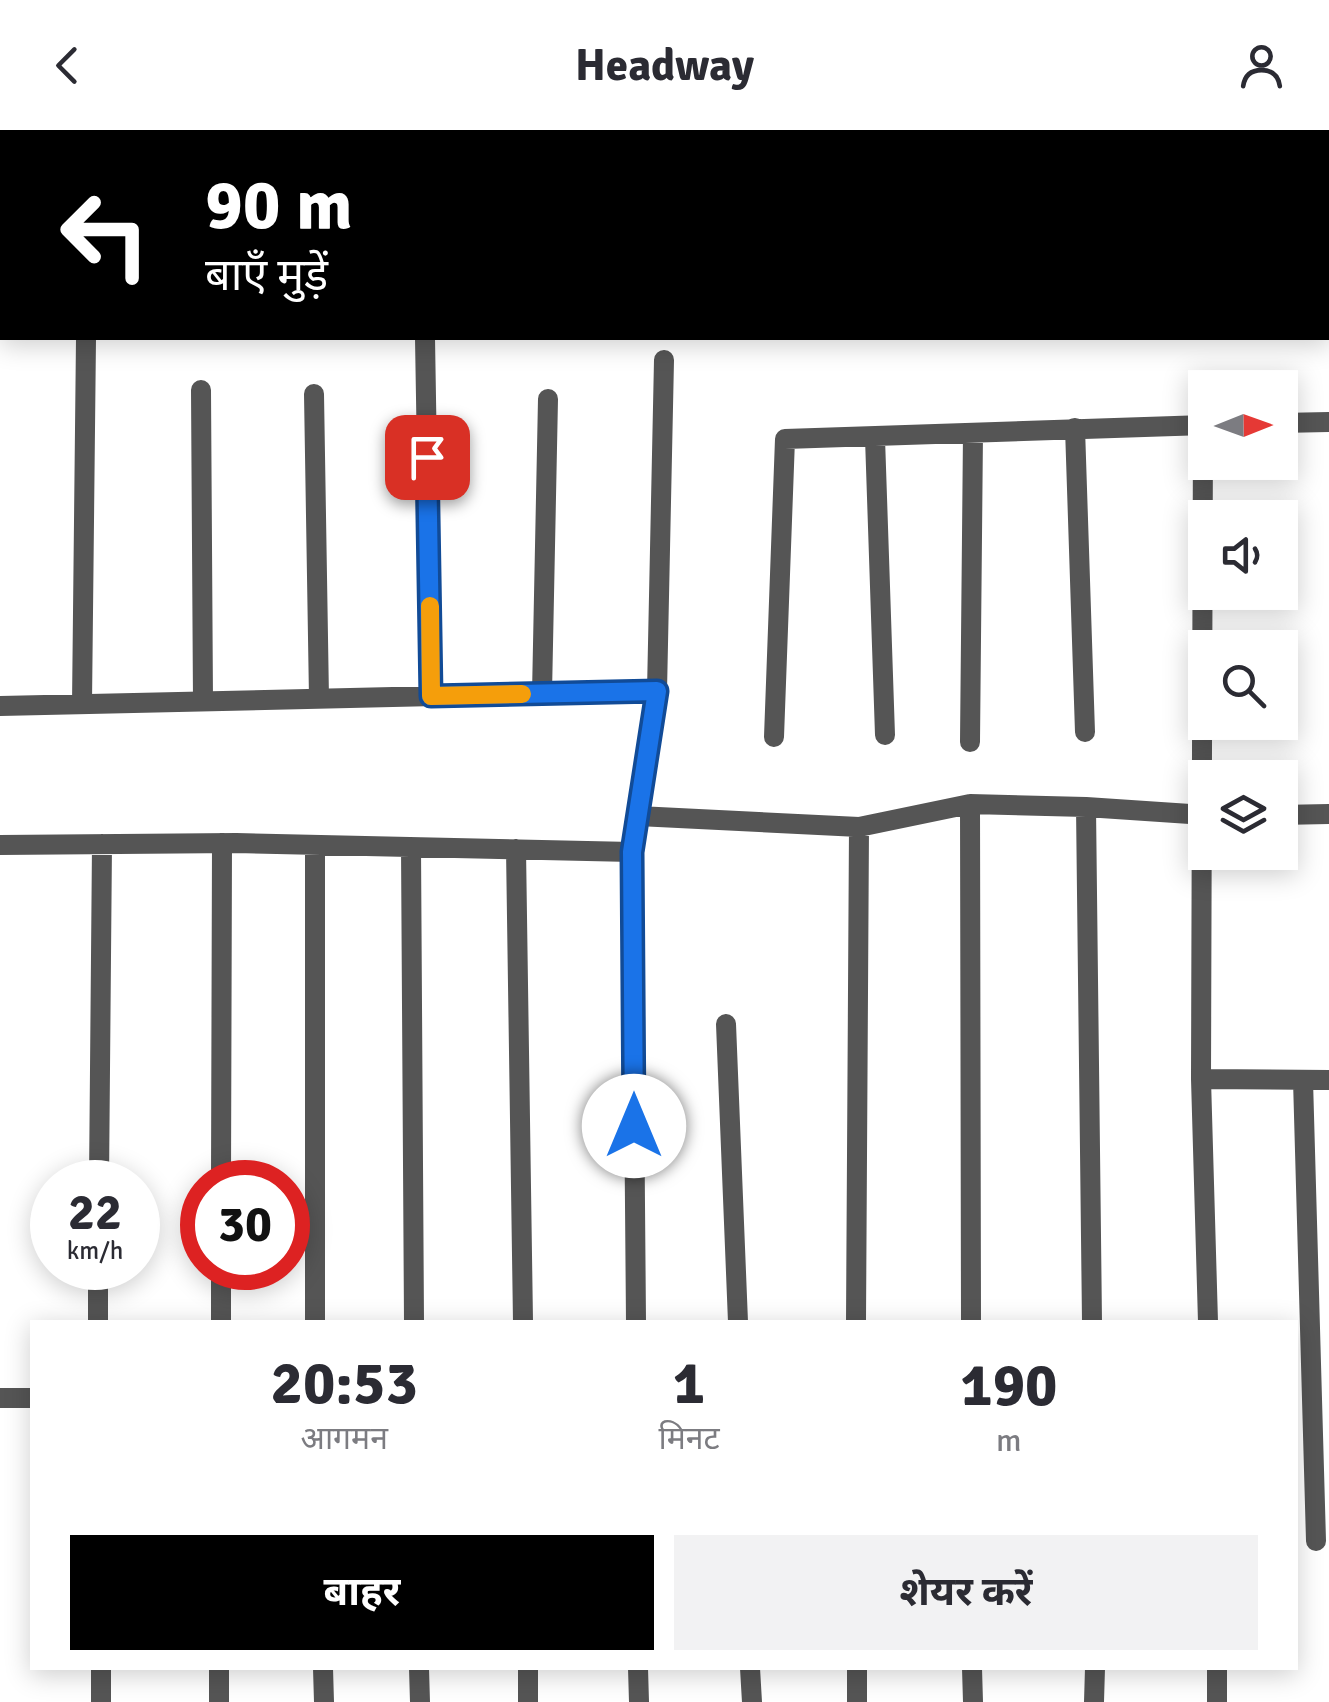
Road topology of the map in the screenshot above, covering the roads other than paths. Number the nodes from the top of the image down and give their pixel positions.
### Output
1 (86, 340) edge
2 (425, 340) edge
3 (664, 360) dead end
4 (201, 390) dead end
5 (314, 394) dead end
6 (548, 399) dead end
7 (1329, 422) edge
8 (1298, 423) edge
9 (1188, 425) edge
10 (1074, 428) junction
11 (972, 433) junction
12 (875, 438) junction
13 (1204, 480) edge
14 (657, 691) junction
15 (542, 694) junction
16 (431, 696) junction
17 (318, 698) junction
18 (203, 701) junction
19 (82, 704) junction
20 (0, 706) edge
21 (1085, 732) dead end
22 (886, 735) dead end
23 (774, 737) dead end
24 (970, 742) dead end
25 (1203, 760) edge
26 (970, 804) junction
27 (1086, 807) junction
28 (1329, 814) edge
29 (1188, 815) edge
30 (1298, 815) edge
31 (638, 816) junction
32 (859, 827) junction
33 (222, 843) junction
34 (102, 844) junction
35 (315, 844) junction
36 (0, 845) edge
37 (411, 847) junction
38 (516, 849) junction
39 (632, 852) junction
40 (1202, 870) edge
41 (726, 1024) dead end
42 (1200, 1080) junction
43 (1303, 1080) junction
44 (1329, 1080) edge
45 (99, 1160) edge
46 (221, 1160) edge
47 (98, 1290) edge
48 (221, 1290) edge
49 (98, 1320) edge
50 (220, 1320) edge
51 (315, 1320) edge
52 (414, 1320) edge
53 (523, 1320) edge
54 (636, 1320) edge
55 (738, 1320) edge
56 (856, 1320) edge
57 (970, 1320) edge
58 (1092, 1320) edge
59 (1208, 1320) edge
60 (0, 1398) edge
61 (30, 1398) edge
62 (1313, 1541) edge
63 (101, 1670) edge
64 (219, 1670) edge
65 (323, 1670) edge
66 (419, 1670) edge
67 (528, 1670) edge
68 (638, 1670) edge
69 (750, 1670) edge
70 (857, 1670) edge
71 (972, 1670) edge
72 (1094, 1670) edge
73 (1216, 1670) edge
74 (101, 1702) edge
75 (219, 1702) edge
76 (324, 1702) edge
77 (420, 1702) edge
78 (528, 1702) edge
79 (639, 1702) edge
80 (752, 1702) edge
81 (858, 1702) edge
82 (973, 1702) edge
83 (1094, 1702) edge
84 (1217, 1702) edge

1 - 19 street
2 - 16 street
3 - 14 street
4 - 18 street
5 - 17 street
6 - 15 street
7 - 8 street
9 - 10 street
10 - 11 street
10 - 21 street
11 - 12 street
11 - 24 street
12 - 22 street
12 - 23 street
13 - 25 street
14 - 15 street
14 - 31 street
15 - 16 street
16 - 17 street
17 - 18 street
18 - 19 street
19 - 20 street
26 - 27 street
26 - 32 street
26 - 57 street
27 - 29 street
27 - 58 street
28 - 30 street
31 - 32 street
31 - 39 street
32 - 56 street
33 - 34 street
33 - 35 street
33 - 46 street
34 - 36 street
34 - 45 street
35 - 37 street
35 - 51 street
37 - 38 street
37 - 52 street
38 - 39 street
38 - 53 street
39 - 54 street
40 - 42 street
41 - 55 street
42 - 43 street
42 - 59 street
43 - 44 street
43 - 62 street
47 - 49 street
48 - 50 street
60 - 61 street
63 - 74 street
64 - 75 street
65 - 76 street
66 - 77 street
67 - 78 street
68 - 79 street
69 - 80 street
70 - 81 street
71 - 82 street
72 - 83 street
73 - 84 street

